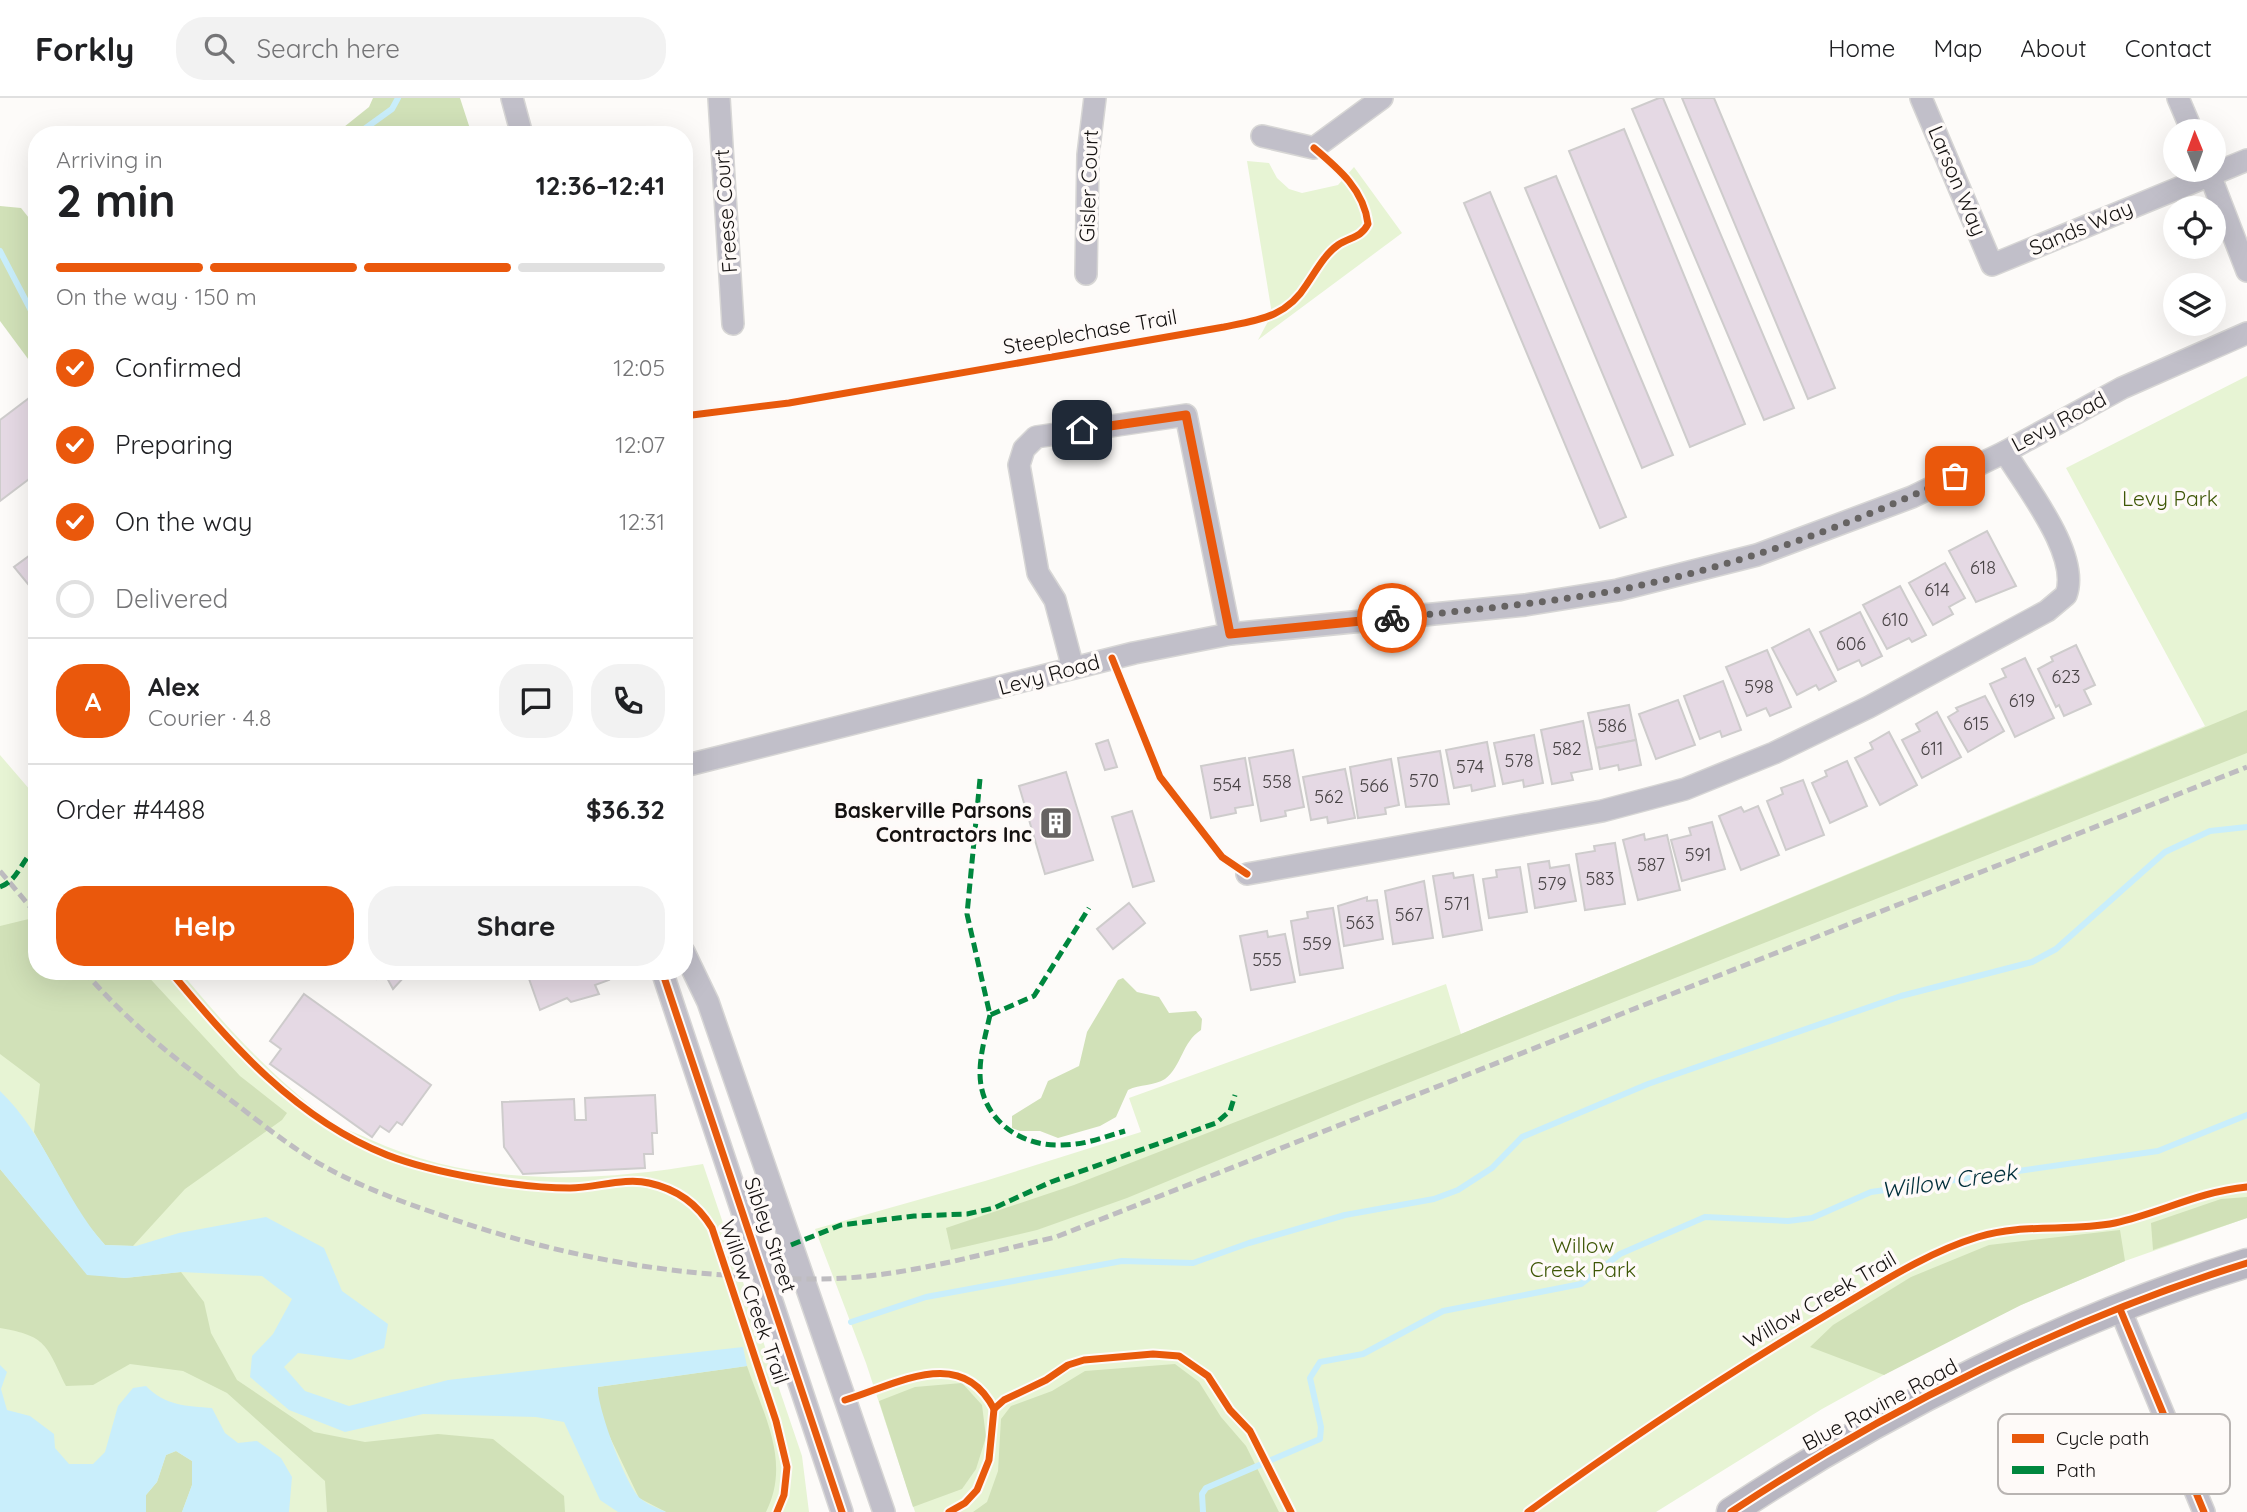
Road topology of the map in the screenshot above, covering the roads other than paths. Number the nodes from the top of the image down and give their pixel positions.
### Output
1 (512, 98) edge
2 (719, 98) edge
3 (1095, 98) edge
4 (1382, 98) edge
5 (1921, 98) edge
6 (2178, 98) edge
7 (2187, 119) edge
8 (520, 126) edge
9 (1262, 136) dead end
10 (2247, 160) edge
11 (2226, 166) edge
12 (2185, 182) edge
13 (2212, 182) edge
14 (1992, 265) joint
15 (2247, 271) edge
16 (1086, 274) dead end
17 (733, 324) dead end
18 (2247, 333) edge
19 (2005, 452) junction
20 (1230, 634) junction
21 (1073, 668) junction
22 (693, 764) edge
23 (1247, 874) dead end
24 (693, 971) edge
25 (665, 980) edge
26 (2247, 1263) edge
27 (2120, 1309) junction
28 (2163, 1414) edge
29 (2197, 1494) edge
30 (884, 1510) edge
31 (842, 1512) edge
32 (1731, 1512) edge
33 (2204, 1512) edge

1 - 8 street
2 - 17 street, Freese Court
3 - 16 street, Gisler Court
4 - 9 street
5 - 14 street, Larson Way
6 - 7 street
10 - 11 street, Sands Way
12 - 14 street, Sands Way
13 - 15 street
18 - 19 street, Levy Road
19 - 20 street, Levy Road
19 - 23 street
20 - 21 street, Levy Road
20 - 21 street
21 - 22 street, Levy Road
24 - 30 street, Sibley Street
25 - 31 street, Sibley Street
26 - 27 main road, Blue Ravine Road
27 - 28 street
27 - 32 main road, Blue Ravine Road
29 - 33 street

